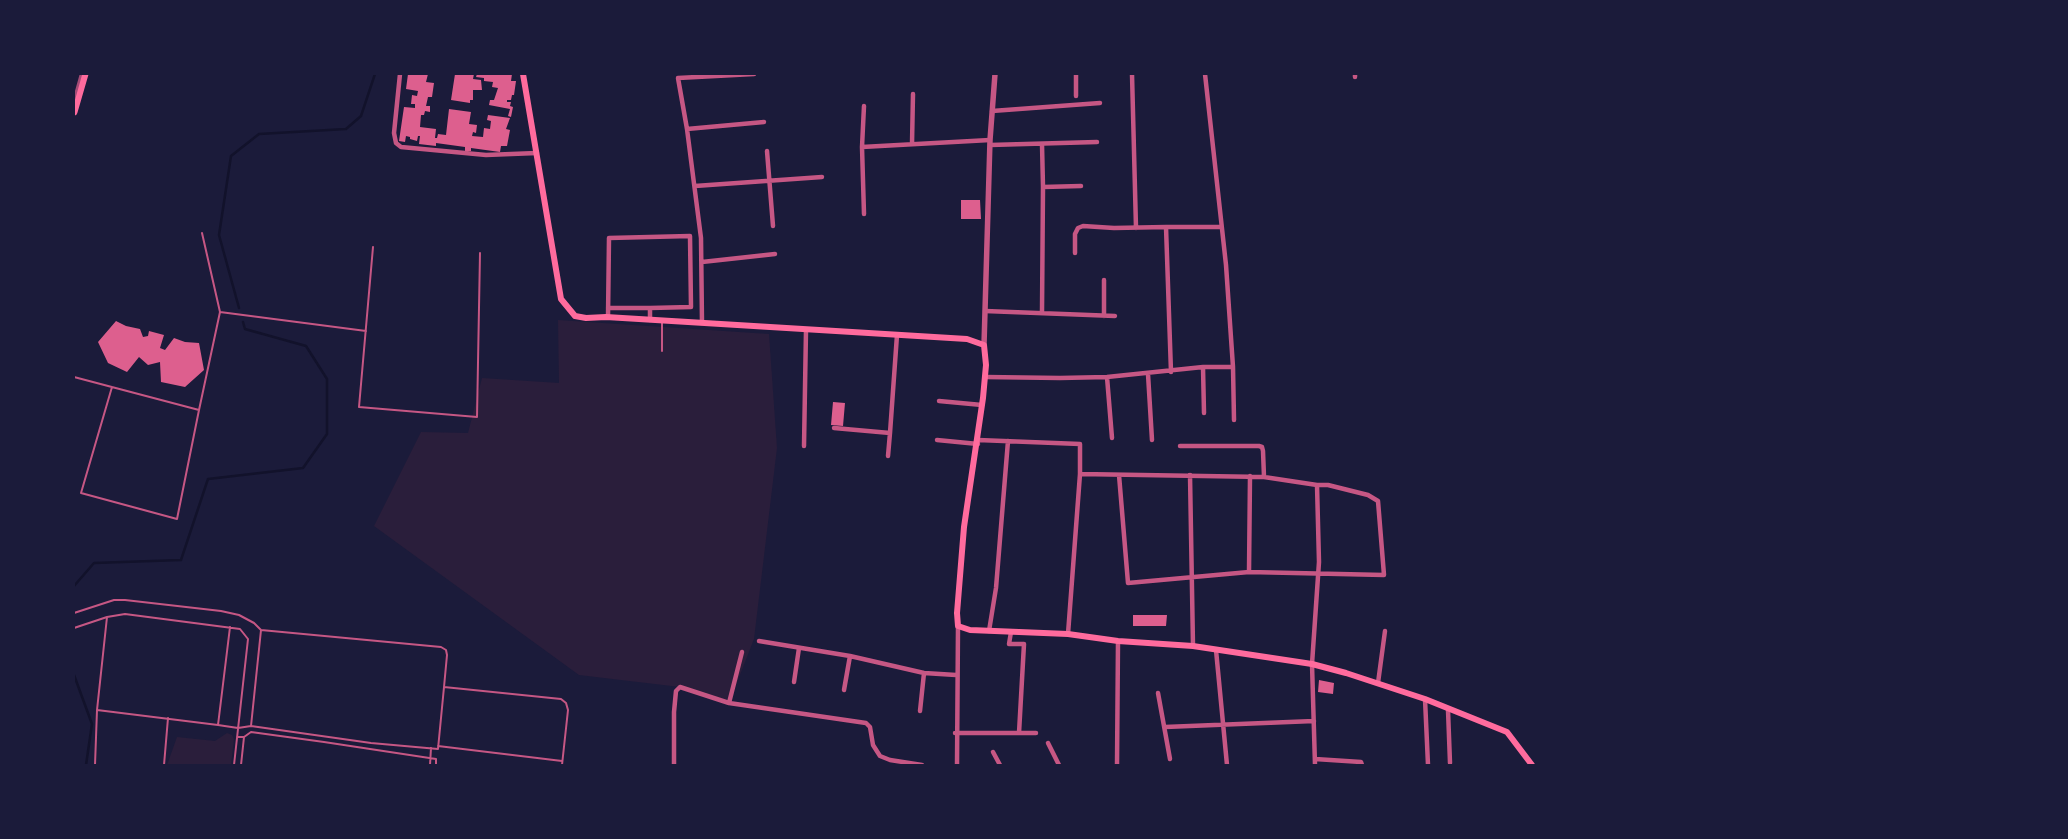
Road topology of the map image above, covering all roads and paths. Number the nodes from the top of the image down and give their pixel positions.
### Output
1 (85, 74) edge
2 (400, 74) edge
3 (523, 74) edge
4 (754, 74) edge
5 (994, 74) edge
6 (1076, 74) edge
7 (1132, 74) edge
8 (1205, 74) edge
9 (913, 94) dead end
10 (1076, 96) dead end
11 (1100, 103) dead end
12 (864, 106) dead end
13 (992, 111) junction
14 (74, 112) edge
15 (764, 122) dead end
16 (687, 129) junction
17 (990, 142) junction
18 (1097, 142) dead end
19 (912, 144) junction
20 (1042, 144) junction
21 (862, 147) junction
22 (768, 151) dead end
23 (538, 153) junction
24 (822, 177) dead end
25 (769, 181) junction
26 (695, 186) junction
27 (1081, 186) dead end
28 (1044, 187) junction
29 (864, 214) dead end
30 (773, 226) dead end
31 (1166, 227) junction
32 (1221, 227) junction
33 (1136, 228) junction
34 (202, 233) dead end
35 (373, 247) dead end
36 (1075, 252) dead end
37 (480, 253) dead end
38 (775, 254) dead end
39 (702, 262) junction
40 (1104, 280) dead end
41 (608, 308) junction
42 (650, 308) junction
43 (986, 311) junction
44 (220, 312) junction
45 (1042, 312) junction
46 (1104, 316) junction
47 (1115, 316) dead end
48 (608, 317) junction
49 (650, 320) junction
50 (662, 321) junction
51 (702, 323) junction
52 (806, 330) junction
53 (366, 331) junction
54 (897, 335) junction
55 (984, 345) junction
56 (662, 351) dead end
57 (1203, 367) junction
58 (1233, 367) junction
59 (1171, 372) junction
60 (1148, 374) junction
61 (74, 377) edge
62 (985, 377) junction
63 (1107, 377) junction
64 (112, 387) junction
65 (939, 401) dead end
66 (982, 405) junction
67 (199, 410) junction
68 (1204, 414) dead end
69 (1234, 420) dead end
70 (834, 428) dead end
71 (890, 433) junction
72 (1112, 438) dead end
73 (937, 440) dead end
74 (1152, 440) dead end
75 (1008, 441) junction
76 (978, 442) junction
77 (804, 446) dead end
78 (1180, 446) dead end
79 (888, 456) dead end
80 (1080, 474) junction
81 (1119, 475) junction
82 (1190, 475) junction
83 (1250, 476) junction
84 (1264, 477) junction
85 (1317, 485) junction
86 (1249, 572) junction
87 (1318, 574) junction
88 (1191, 578) junction
89 (74, 613) edge
90 (107, 617) junction
91 (958, 626) junction
92 (230, 627) junction
93 (74, 628) edge
94 (261, 630) junction
95 (989, 631) junction
96 (1385, 631) dead end
97 (1011, 632) junction
98 (1068, 634) junction
99 (759, 641) dead end
100 (1118, 641) junction
101 (1192, 646) junction
102 (799, 648) junction
103 (1216, 650) junction
104 (742, 652) dead end
105 (850, 656) junction
106 (1312, 664) junction
107 (924, 673) junction
108 (956, 675) junction
109 (794, 682) dead end
110 (1378, 684) junction
111 (444, 687) junction
112 (844, 690) dead end
113 (1158, 693) dead end
114 (1425, 699) junction
115 (729, 703) junction
116 (97, 710) junction
117 (1448, 710) junction
118 (920, 711) dead end
119 (168, 718) junction
120 (1314, 721) junction
121 (218, 726) junction
122 (251, 726) junction
123 (1223, 726) junction
124 (1165, 727) junction
125 (238, 728) junction
126 (956, 732) junction
127 (1018, 733) junction
128 (1036, 733) dead end
129 (237, 737) junction
130 (244, 737) junction
131 (1048, 744) dead end
132 (431, 747) junction
133 (438, 747) junction
134 (993, 752) dead end
135 (431, 758) junction
136 (1315, 758) junction
137 (1170, 759) dead end
138 (563, 762) junction
139 (1450, 763) dead end
140 (1362, 764) edge
141 (95, 765) edge
142 (164, 765) edge
143 (234, 765) edge
144 (241, 765) edge
145 (430, 765) edge
146 (436, 765) edge
147 (562, 765) edge
148 (674, 765) edge
149 (922, 765) edge
150 (956, 765) edge
151 (1000, 765) edge
152 (1059, 765) edge
153 (1117, 765) edge
154 (1227, 765) edge
155 (1316, 765) edge
156 (1428, 765) edge
157 (1532, 765) edge

1 - 14 main road
2 - 23 street
3 - 23 main road
4 - 16 street
5 - 13 street
6 - 10 street
7 - 33 street
8 - 32 street
9 - 19 street
11 - 13 street
12 - 21 street
13 - 17 street
15 - 16 street
16 - 26 street
17 - 19 street
17 - 20 street
17 - 43 street
18 - 20 street
19 - 21 street
20 - 28 street
21 - 29 street
22 - 25 street
23 - 48 main road
24 - 25 street
25 - 26 street
25 - 30 street
26 - 39 street
27 - 28 street
28 - 45 street
31 - 32 street
31 - 33 street
31 - 59 street
32 - 58 street
33 - 36 street
34 - 44 lane
35 - 53 lane
37 - 53 lane
38 - 39 street
39 - 51 street
40 - 46 street
41 - 42 street
41 - 42 street
41 - 48 street
42 - 49 street
43 - 45 street
43 - 55 street
44 - 53 lane
44 - 67 lane
45 - 46 street
46 - 47 street
48 - 49 main road
49 - 50 main road
50 - 51 main road
50 - 56 lane
51 - 52 main road
52 - 54 main road
52 - 77 street
54 - 55 main road
54 - 71 street
55 - 62 main road
57 - 58 street
57 - 59 street
57 - 68 street
58 - 69 street
59 - 60 street
60 - 63 street
60 - 74 street
61 - 64 lane
62 - 63 street
62 - 66 main road
63 - 72 street
64 - 67 lane
64 - 67 lane
65 - 66 street
66 - 76 main road
70 - 71 street
71 - 79 street
73 - 76 street
75 - 76 street
75 - 80 street
75 - 95 street
76 - 91 main road
78 - 84 street
80 - 81 street
80 - 98 street
81 - 82 street
81 - 88 street
82 - 83 street
82 - 88 street
83 - 84 street
83 - 86 street
84 - 85 street
85 - 87 street
85 - 87 street
86 - 87 street
86 - 88 street
87 - 106 street
88 - 101 street
89 - 94 lane
90 - 92 lane
90 - 93 lane
90 - 116 lane
91 - 95 main road
91 - 108 street
92 - 121 lane
92 - 125 lane
94 - 111 lane
94 - 122 lane
95 - 97 main road
96 - 110 street
97 - 98 main road
97 - 127 street
98 - 100 main road
99 - 102 street
100 - 101 main road
100 - 153 street
101 - 103 main road
102 - 105 street
102 - 109 street
103 - 106 main road
103 - 123 street
104 - 115 street
105 - 107 street
105 - 112 street
106 - 110 main road
106 - 120 street
107 - 108 street
107 - 118 street
108 - 126 street
110 - 114 main road
111 - 133 lane
111 - 138 lane
113 - 124 street
114 - 117 main road
114 - 156 street
115 - 148 street
115 - 149 street
116 - 119 lane
116 - 141 lane
117 - 139 street
117 - 157 main road
119 - 121 lane
119 - 142 lane
120 - 123 street
120 - 136 street
121 - 125 lane
122 - 125 lane
122 - 132 lane
123 - 124 street
123 - 154 street
124 - 137 street
125 - 129 lane
126 - 127 street
126 - 150 street
127 - 128 street
129 - 130 lane
129 - 143 lane
130 - 135 lane
130 - 144 lane
131 - 152 street
132 - 133 lane
132 - 135 lane
133 - 138 lane
134 - 151 street
135 - 145 lane
135 - 146 lane
136 - 140 street
136 - 155 street
138 - 147 lane

